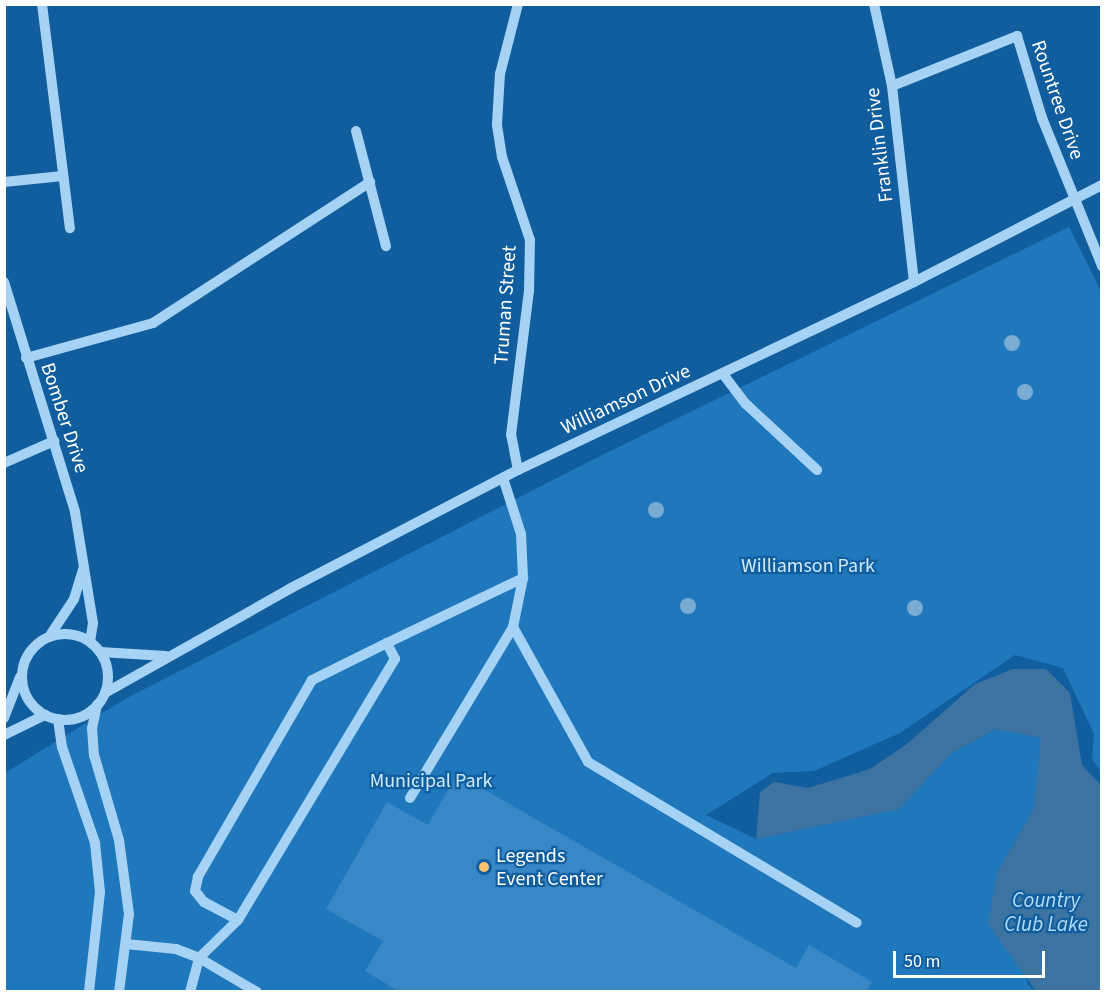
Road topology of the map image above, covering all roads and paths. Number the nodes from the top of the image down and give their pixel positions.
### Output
1 (42, 4) edge
2 (518, 4) edge
3 (874, 4) edge
4 (892, 86) junction
5 (356, 131) dead end
6 (63, 176) junction
7 (4, 182) edge
8 (370, 182) junction
9 (1101, 185) edge
10 (1074, 201) junction
11 (70, 228) dead end
12 (386, 246) dead end
13 (1101, 266) edge
14 (4, 282) edge
15 (914, 282) junction
16 (26, 358) junction
17 (723, 374) junction
18 (54, 441) junction
19 (4, 463) edge
20 (518, 470) junction
21 (817, 470) dead end
22 (503, 478) junction
23 (84, 566) junction
24 (523, 578) junction
25 (513, 627) junction
26 (49, 637) junction
27 (90, 642) junction
28 (387, 643) junction
29 (100, 652) junction
30 (169, 656) junction
31 (23, 668) junction
32 (105, 693) junction
33 (97, 705) junction
34 (45, 715) junction
35 (4, 718) edge
36 (58, 719) junction
37 (4, 735) edge
38 (410, 798) dead end
39 (238, 920) junction
40 (857, 923) dead end
41 (126, 944) junction
42 (199, 958) junction
43 (89, 992) edge
44 (118, 992) edge
45 (190, 992) edge
46 (257, 992) edge

1 - 6 street
2 - 20 street, Truman Street
3 - 4 street, Franklin Drive
4 - 10 street, Rountree Drive
4 - 15 street, Franklin Drive
5 - 8 street
6 - 7 street
6 - 11 street
8 - 12 street
8 - 16 street
9 - 10 street, Williamson Drive
10 - 13 street, Rountree Drive
10 - 15 street, Williamson Drive
14 - 16 street, Bomber Drive
15 - 17 street, Williamson Drive
16 - 18 street, Bomber Drive
17 - 20 street, Williamson Drive
17 - 21 street
18 - 19 street
18 - 23 street, Bomber Drive
20 - 22 street, Williamson Drive
22 - 24 street
22 - 30 street, Williamson Drive
23 - 26 street, Bomber Drive
23 - 27 street, Bomber Drive
24 - 25 street
24 - 28 street
25 - 38 street
25 - 40 street
26 - 27 street
26 - 31 street
27 - 29 street
28 - 39 street
28 - 39 street
29 - 30 street
29 - 32 street
30 - 32 street, Williamson Drive
31 - 34 street
31 - 35 street
32 - 33 street
33 - 36 street
33 - 41 street
34 - 36 street
34 - 37 street
36 - 43 street
39 - 42 street
41 - 42 street
41 - 44 street
42 - 45 street
42 - 46 street

